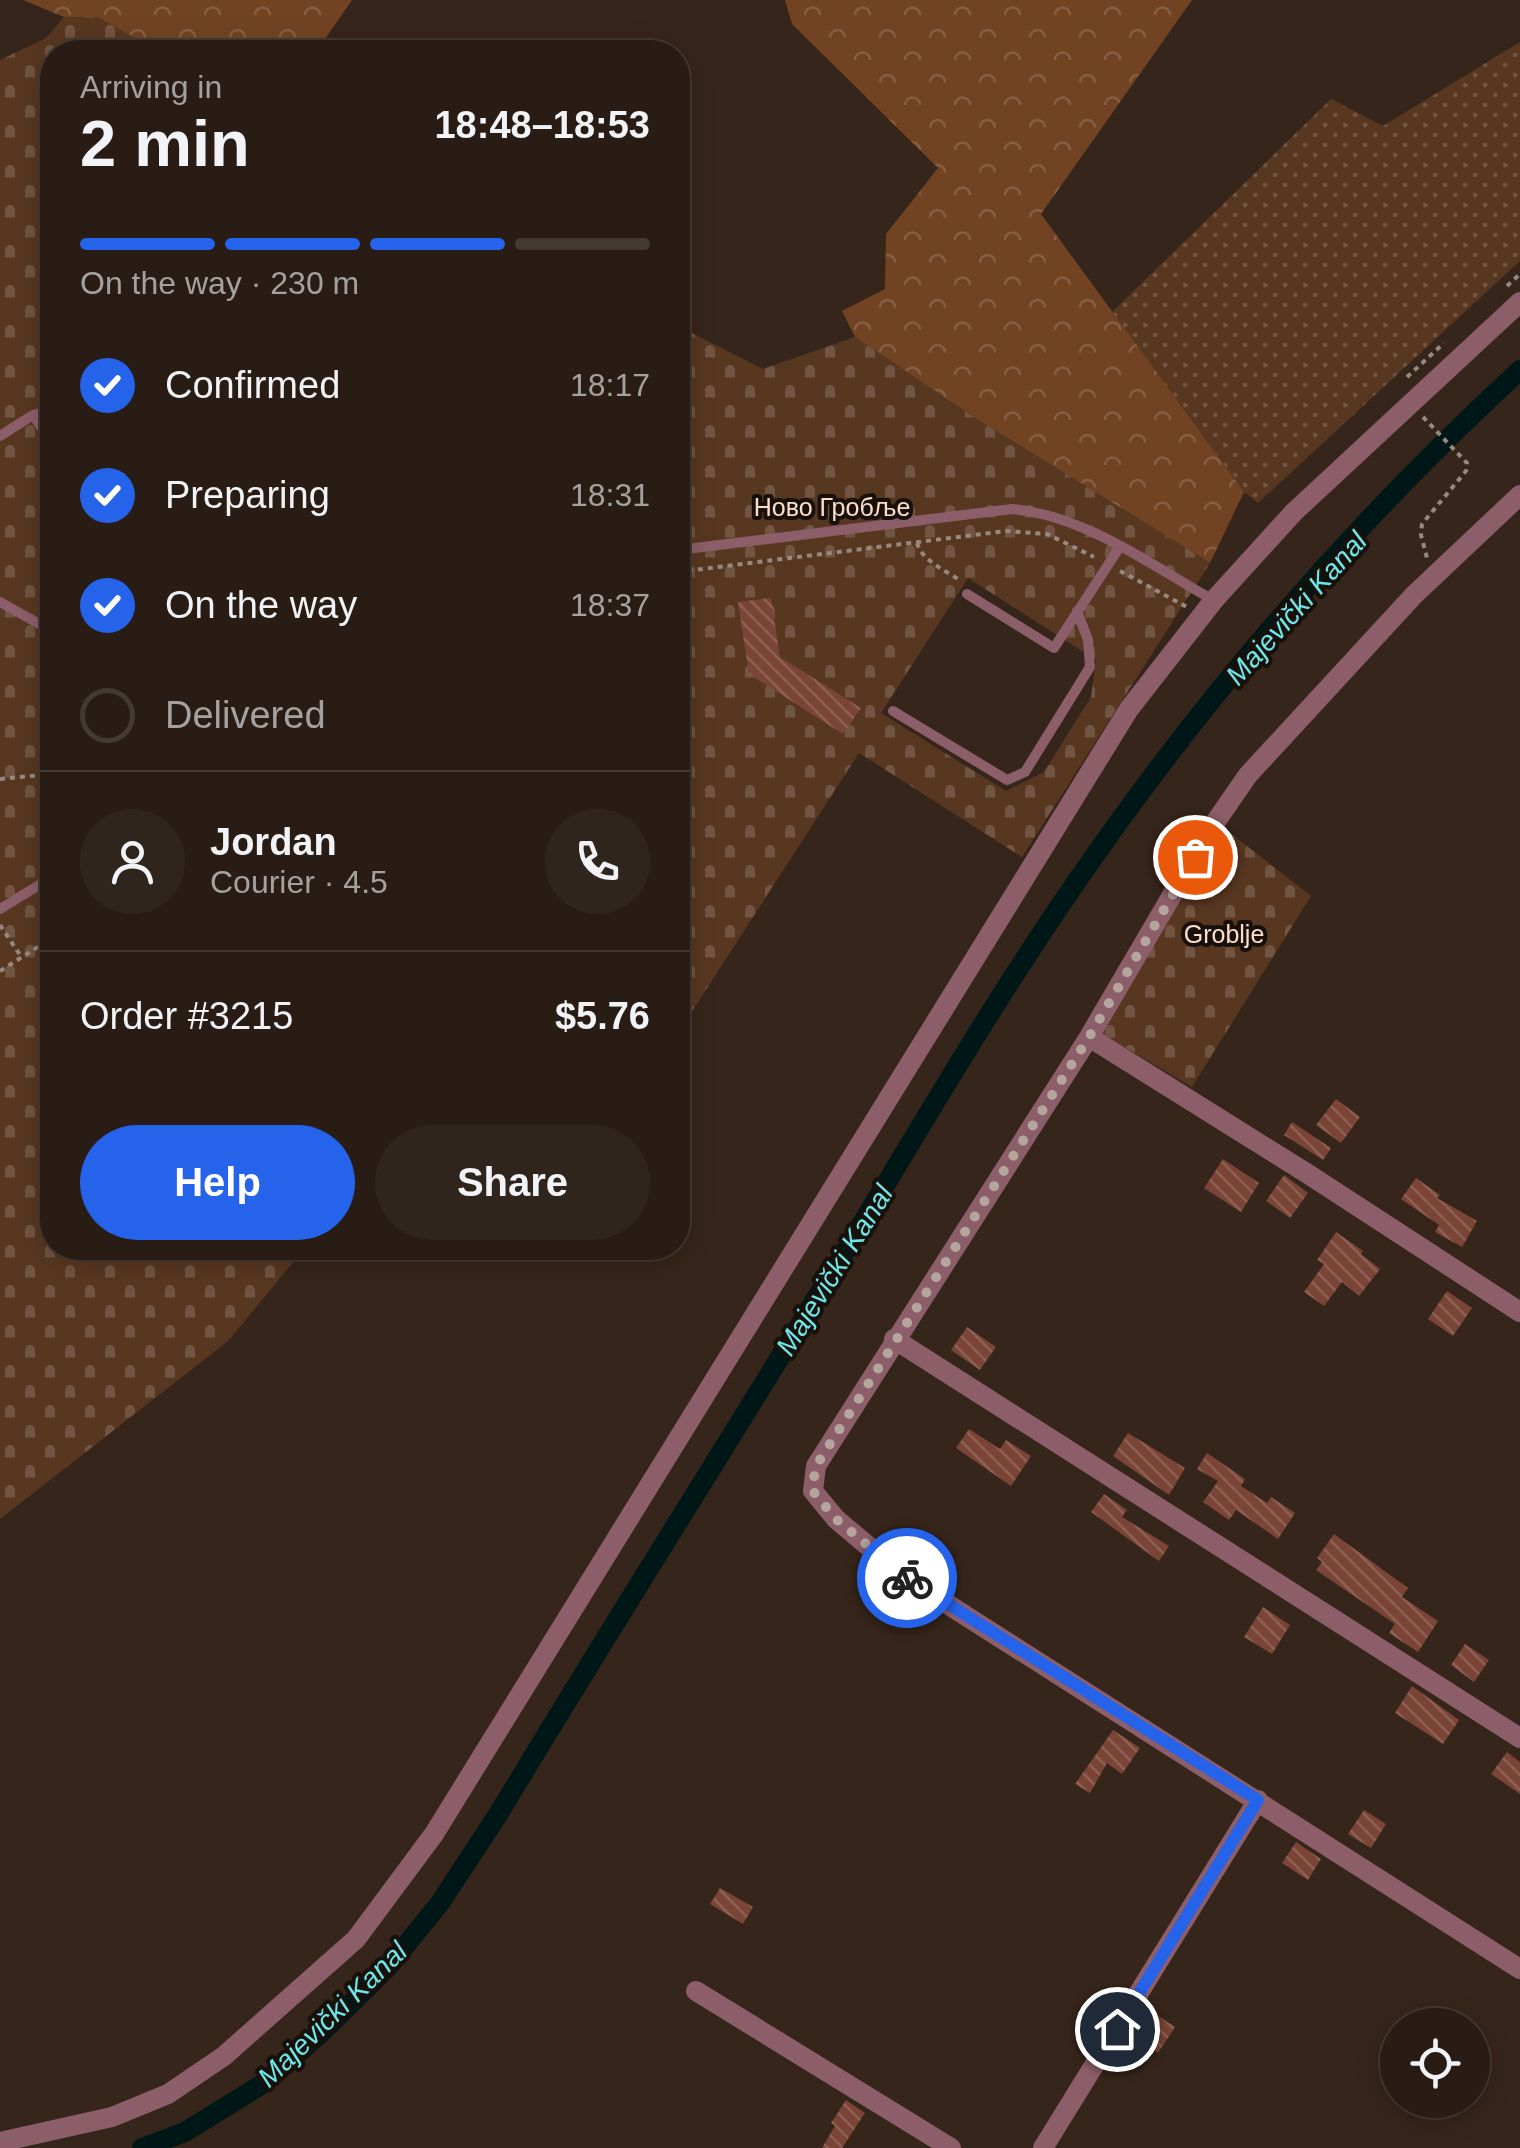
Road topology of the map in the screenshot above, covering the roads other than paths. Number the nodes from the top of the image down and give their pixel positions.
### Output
1 (1520, 302) edge
2 (40, 413) edge
3 (33, 415) junction
4 (40, 425) edge
5 (0, 436) edge
6 (1520, 496) edge
7 (1118, 548) junction
8 (690, 549) edge
9 (967, 594) road end
10 (0, 602) edge
11 (1208, 608) junction
12 (1078, 611) junction
13 (40, 625) edge
14 (893, 711) dead end
15 (40, 884) edge
16 (0, 908) edge
17 (1089, 1037) junction
18 (1520, 1312) edge
19 (894, 1340) junction
20 (1520, 1738) edge
21 (1258, 1800) junction
22 (1520, 1969) edge
23 (696, 1991) dead end
24 (0, 2142) edge
25 (951, 2148) edge
26 (1044, 2148) edge

1 - 11 street
2 - 3 lane
3 - 4 lane
3 - 5 lane
6 - 17 street
7 - 8 lane
7 - 11 lane
7 - 12 lane
9 - 12 lane
10 - 13 lane
11 - 24 street
12 - 14 lane
15 - 16 lane
17 - 18 street
17 - 19 street
19 - 20 street
19 - 21 street
21 - 22 street
21 - 26 street
23 - 25 street

